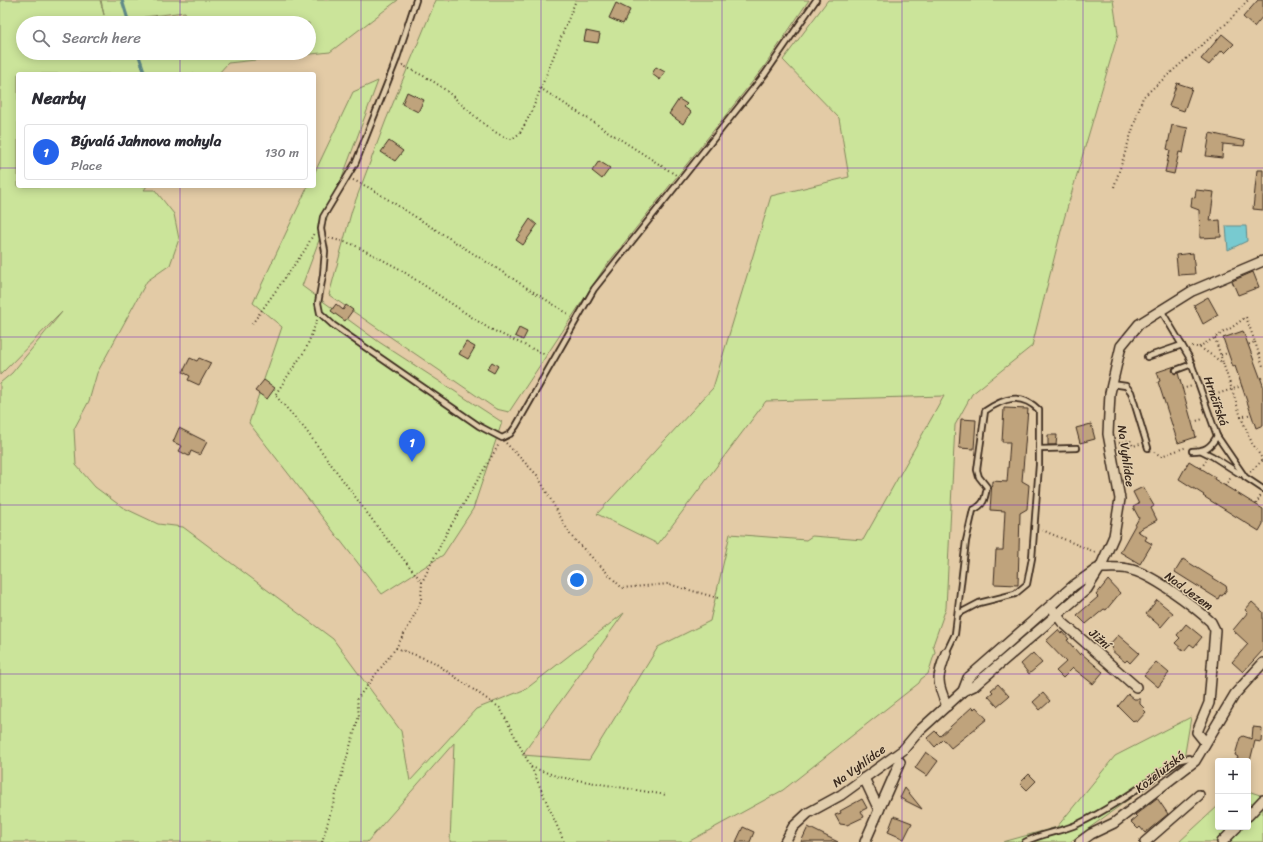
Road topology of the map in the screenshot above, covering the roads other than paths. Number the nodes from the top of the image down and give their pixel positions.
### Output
1 (416, 0) edge
2 (816, 0) edge
3 (1263, 261) edge
4 (1161, 310) junction
5 (1182, 345) junction
6 (1147, 357) dead end
7 (1192, 364) junction
8 (1176, 370) dead end
9 (1112, 384) junction
10 (1218, 436) junction
11 (1077, 448) dead end
12 (1148, 448) road end
13 (1039, 449) junction
14 (1192, 451) dead end
15 (1202, 451) junction
16 (1245, 477) junction
17 (1263, 488) edge
18 (1100, 568) junction
19 (1051, 606) junction
20 (958, 614) junction
21 (1057, 616) junction
22 (946, 653) joint
23 (1263, 663) edge
24 (1136, 687) dead end
25 (963, 691) junction
26 (947, 706) junction
27 (1206, 742) junction
28 (1195, 761) junction
29 (900, 762) dead end
30 (864, 778) junction
31 (1199, 795) dead end
32 (1263, 800) edge
33 (880, 810) junction
34 (1251, 813) edge
35 (1234, 830) edge
36 (785, 842) edge
37 (865, 842) edge
38 (1025, 842) edge
39 (1080, 842) edge
40 (1145, 842) edge
41 (1222, 842) edge

1 - 2 lane
3 - 4 street, Na Vyhlídce
4 - 5 lane, Hrnčířská
4 - 9 street, Na Vyhlídce
5 - 6 lane
5 - 7 lane, Hrnčířská
7 - 8 lane
7 - 10 lane, Hrnčířská
9 - 12 lane
9 - 18 street, Na Vyhlídce
10 - 15 lane
10 - 16 lane, Hrnčířská
11 - 13 lane
13 - 20 lane
13 - 20 lane
14 - 15 lane
15 - 16 lane
16 - 17 lane, Hrnčířská
18 - 19 street, Na Vyhlídce
18 - 21 street, Na Vyhlídce
18 - 27 street, Nad Jezem
19 - 21 street, Jižní
19 - 25 street, Na Vyhlídce
20 - 22 lane
21 - 24 street, Jižní
21 - 25 street, Na Vyhlídce
22 - 26 street
23 - 27 street, Koželužská
25 - 26 street, Na Vyhlídce
26 - 30 street, Na Vyhlídce
27 - 28 street, Koželužská
28 - 38 lane
28 - 39 street, Koželužská
29 - 33 street
30 - 33 street
30 - 36 street, Na Vyhlídce
31 - 40 street
32 - 34 street
33 - 37 street
35 - 41 street

